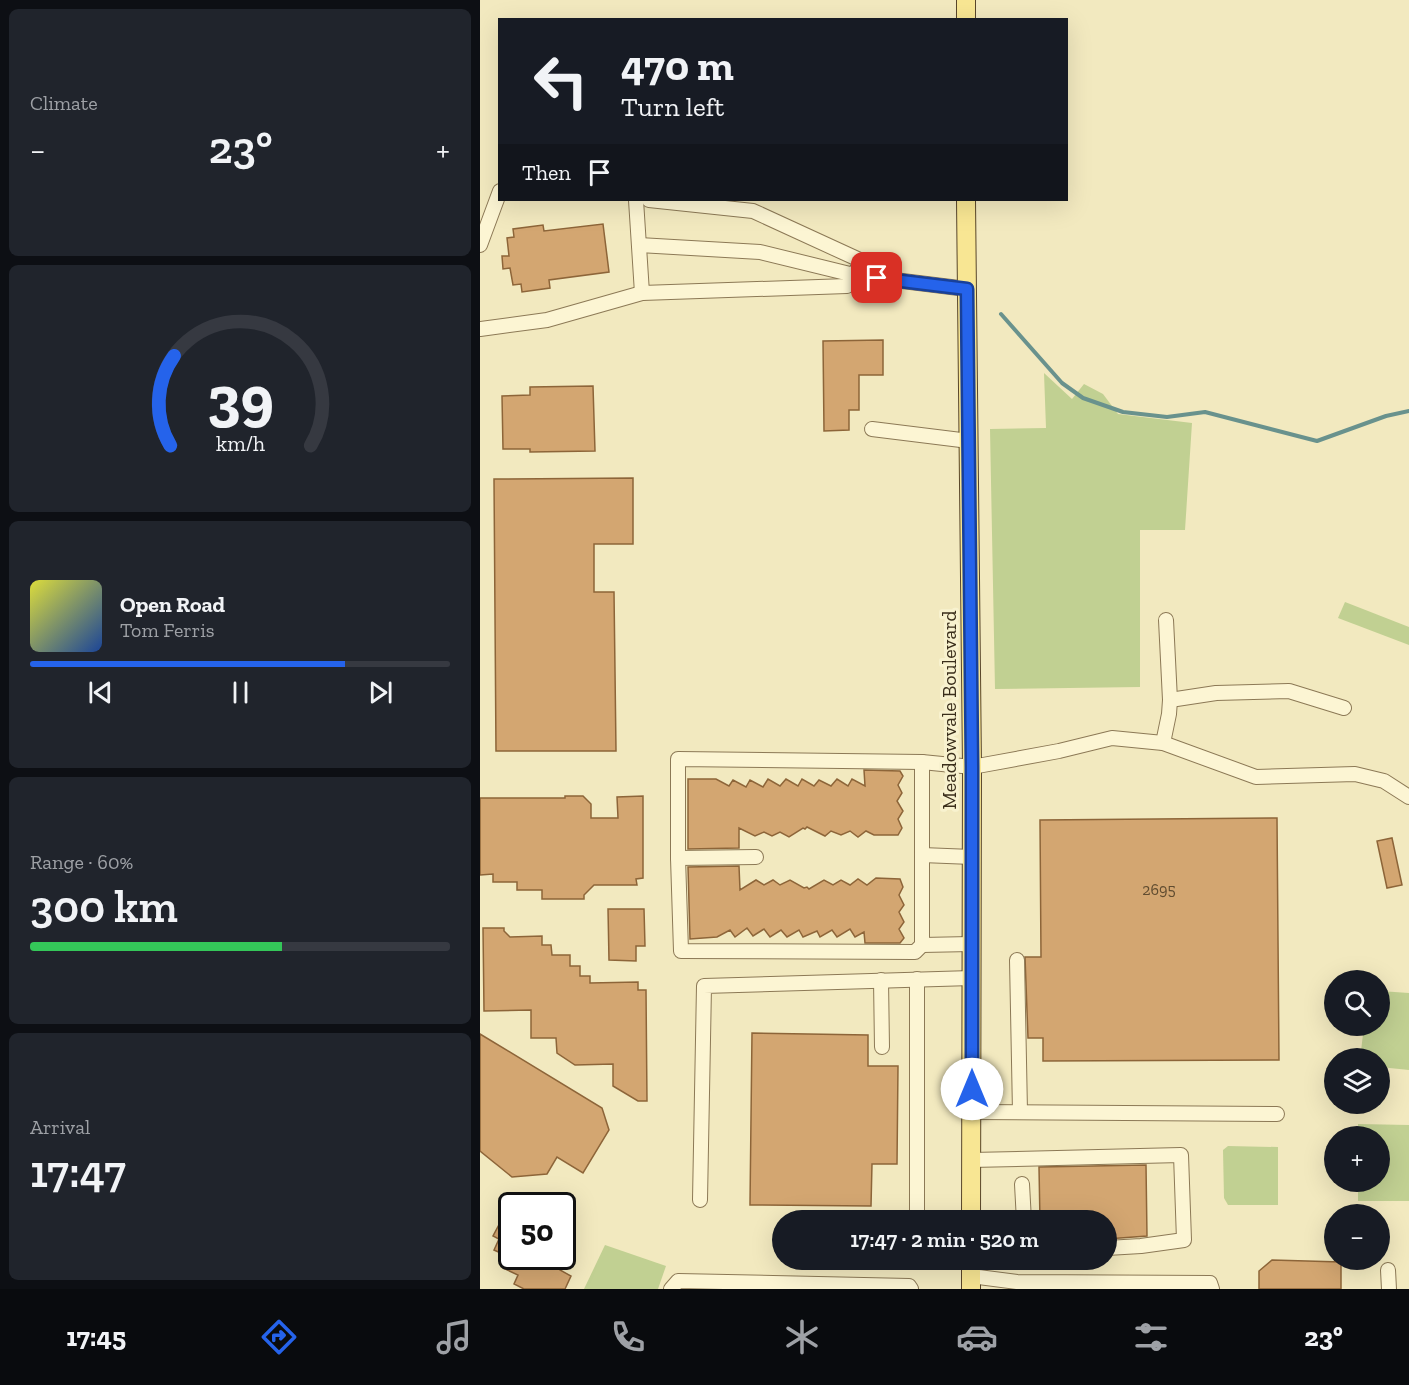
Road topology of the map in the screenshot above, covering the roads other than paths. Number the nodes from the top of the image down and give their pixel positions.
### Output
1 (966, 0) edge
2 (966, 18) edge
3 (498, 196) edge
4 (636, 201) edge
5 (658, 201) edge
6 (966, 201) edge
7 (480, 245) edge
8 (639, 245) junction
9 (854, 274) junction
10 (967, 289) junction
11 (642, 293) junction
12 (480, 329) edge
13 (872, 429) dead end
14 (969, 441) junction
15 (1166, 620) dead end
16 (1170, 699) junction
17 (1344, 708) dead end
18 (1163, 743) junction
19 (922, 762) junction
20 (972, 767) junction
21 (1409, 797) edge
22 (922, 855) junction
23 (756, 856) dead end
24 (972, 857) junction
25 (678, 858) junction
26 (972, 944) junction
27 (922, 945) junction
28 (1017, 960) dead end
29 (972, 978) junction
30 (917, 979) junction
31 (881, 980) junction
32 (882, 1047) dead end
33 (971, 1112) junction
34 (1020, 1112) junction
35 (1277, 1114) dead end
36 (972, 1160) junction
37 (1022, 1184) dead end
38 (700, 1200) dead end
39 (917, 1210) edge
40 (972, 1210) edge
41 (1023, 1210) edge
42 (1117, 1247) edge
43 (1388, 1270) dead end
44 (971, 1275) edge
45 (1017, 1285) edge
46 (783, 1286) edge
47 (671, 1289) edge
48 (911, 1289) edge
49 (1212, 1289) edge
50 (1389, 1289) edge

1 - 2 main road
3 - 7 lane
4 - 8 lane
5 - 9 lane
6 - 10 main road, Meadowvale Boulevard
8 - 9 lane
8 - 11 lane
9 - 10 lane
9 - 11 lane
10 - 14 main road, Meadowvale Boulevard
11 - 12 lane
13 - 14 lane
14 - 20 main road, Meadowvale Boulevard
15 - 16 lane
16 - 17 lane
16 - 18 lane
18 - 20 lane
18 - 21 lane
19 - 20 lane
19 - 22 lane
19 - 25 lane
20 - 24 main road, Meadowvale Boulevard
22 - 24 lane
22 - 27 lane
23 - 25 lane
24 - 26 main road, Meadowvale Boulevard
25 - 27 lane
26 - 27 lane
26 - 29 main road, Meadowvale Boulevard
28 - 34 lane
29 - 30 lane
29 - 33 main road, Meadowvale Boulevard
30 - 31 lane
30 - 39 lane
31 - 32 lane
31 - 38 lane
33 - 34 lane
33 - 36 main road, Meadowvale Boulevard
34 - 35 lane
36 - 40 main road, Meadowvale Boulevard
36 - 42 lane
37 - 41 lane
43 - 50 lane
44 - 45 lane
45 - 49 lane
46 - 47 lane
46 - 48 lane

